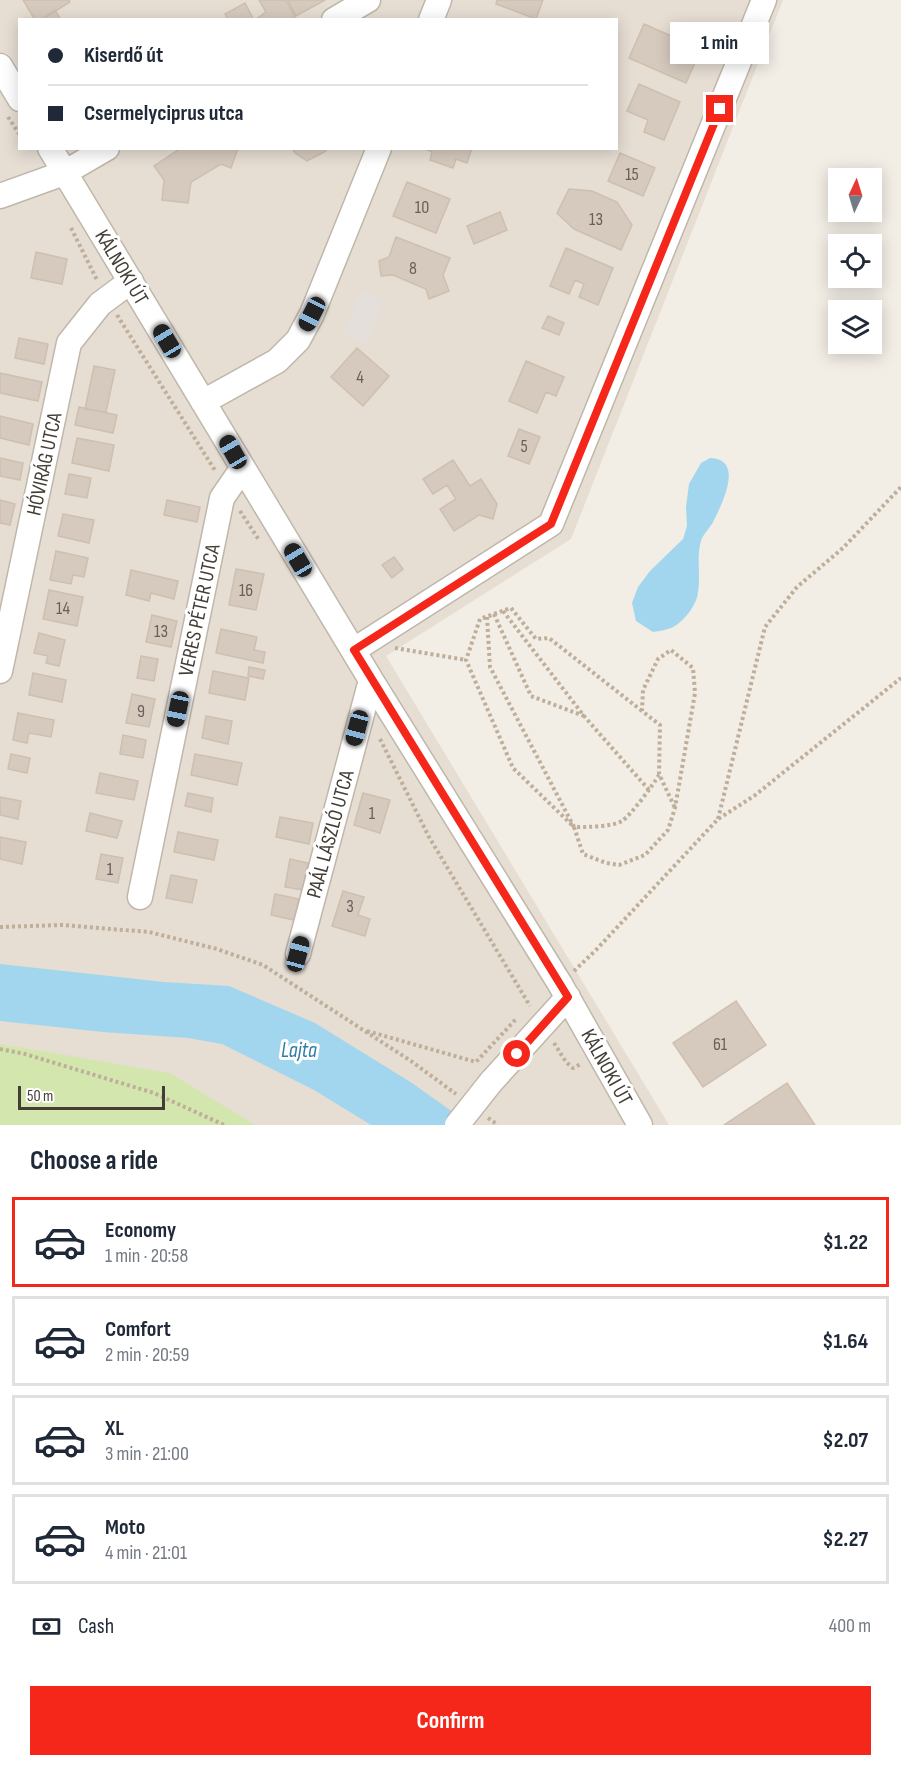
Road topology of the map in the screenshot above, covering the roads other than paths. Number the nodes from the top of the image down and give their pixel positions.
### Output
1 (368, 0) edge
2 (439, 0) edge
3 (764, 0) edge
4 (337, 18) edge
5 (432, 18) edge
6 (0, 66) edge
7 (18, 96) edge
8 (51, 150) edge
9 (104, 150) edge
10 (378, 150) edge
11 (64, 173) junction
12 (0, 196) edge
13 (131, 281) junction
14 (203, 402) junction
15 (242, 469) junction
16 (360, 646) junction
17 (0, 671) edge
18 (371, 680) junction
19 (140, 897) dead end
20 (298, 954) dead end
21 (564, 990) junction
22 (457, 1125) edge
23 (640, 1125) edge

1 - 4 street
2 - 5 street
3 - 16 street
6 - 7 street
8 - 11 street, KÁLNOKI ÚT
9 - 11 street
10 - 14 street
11 - 12 street
11 - 13 street, KÁLNOKI ÚT
13 - 14 street, KÁLNOKI ÚT
13 - 17 street, HÓVIRÁG UTCA
14 - 15 street, KÁLNOKI ÚT
15 - 16 street, KÁLNOKI ÚT
15 - 19 street, VERES PÉTER UTCA
16 - 18 street, KÁLNOKI ÚT
18 - 20 street, PAÁL LÁSZLÓ UTCA
18 - 21 street, KÁLNOKI ÚT
21 - 22 street, bridge
21 - 23 street, KÁLNOKI ÚT

